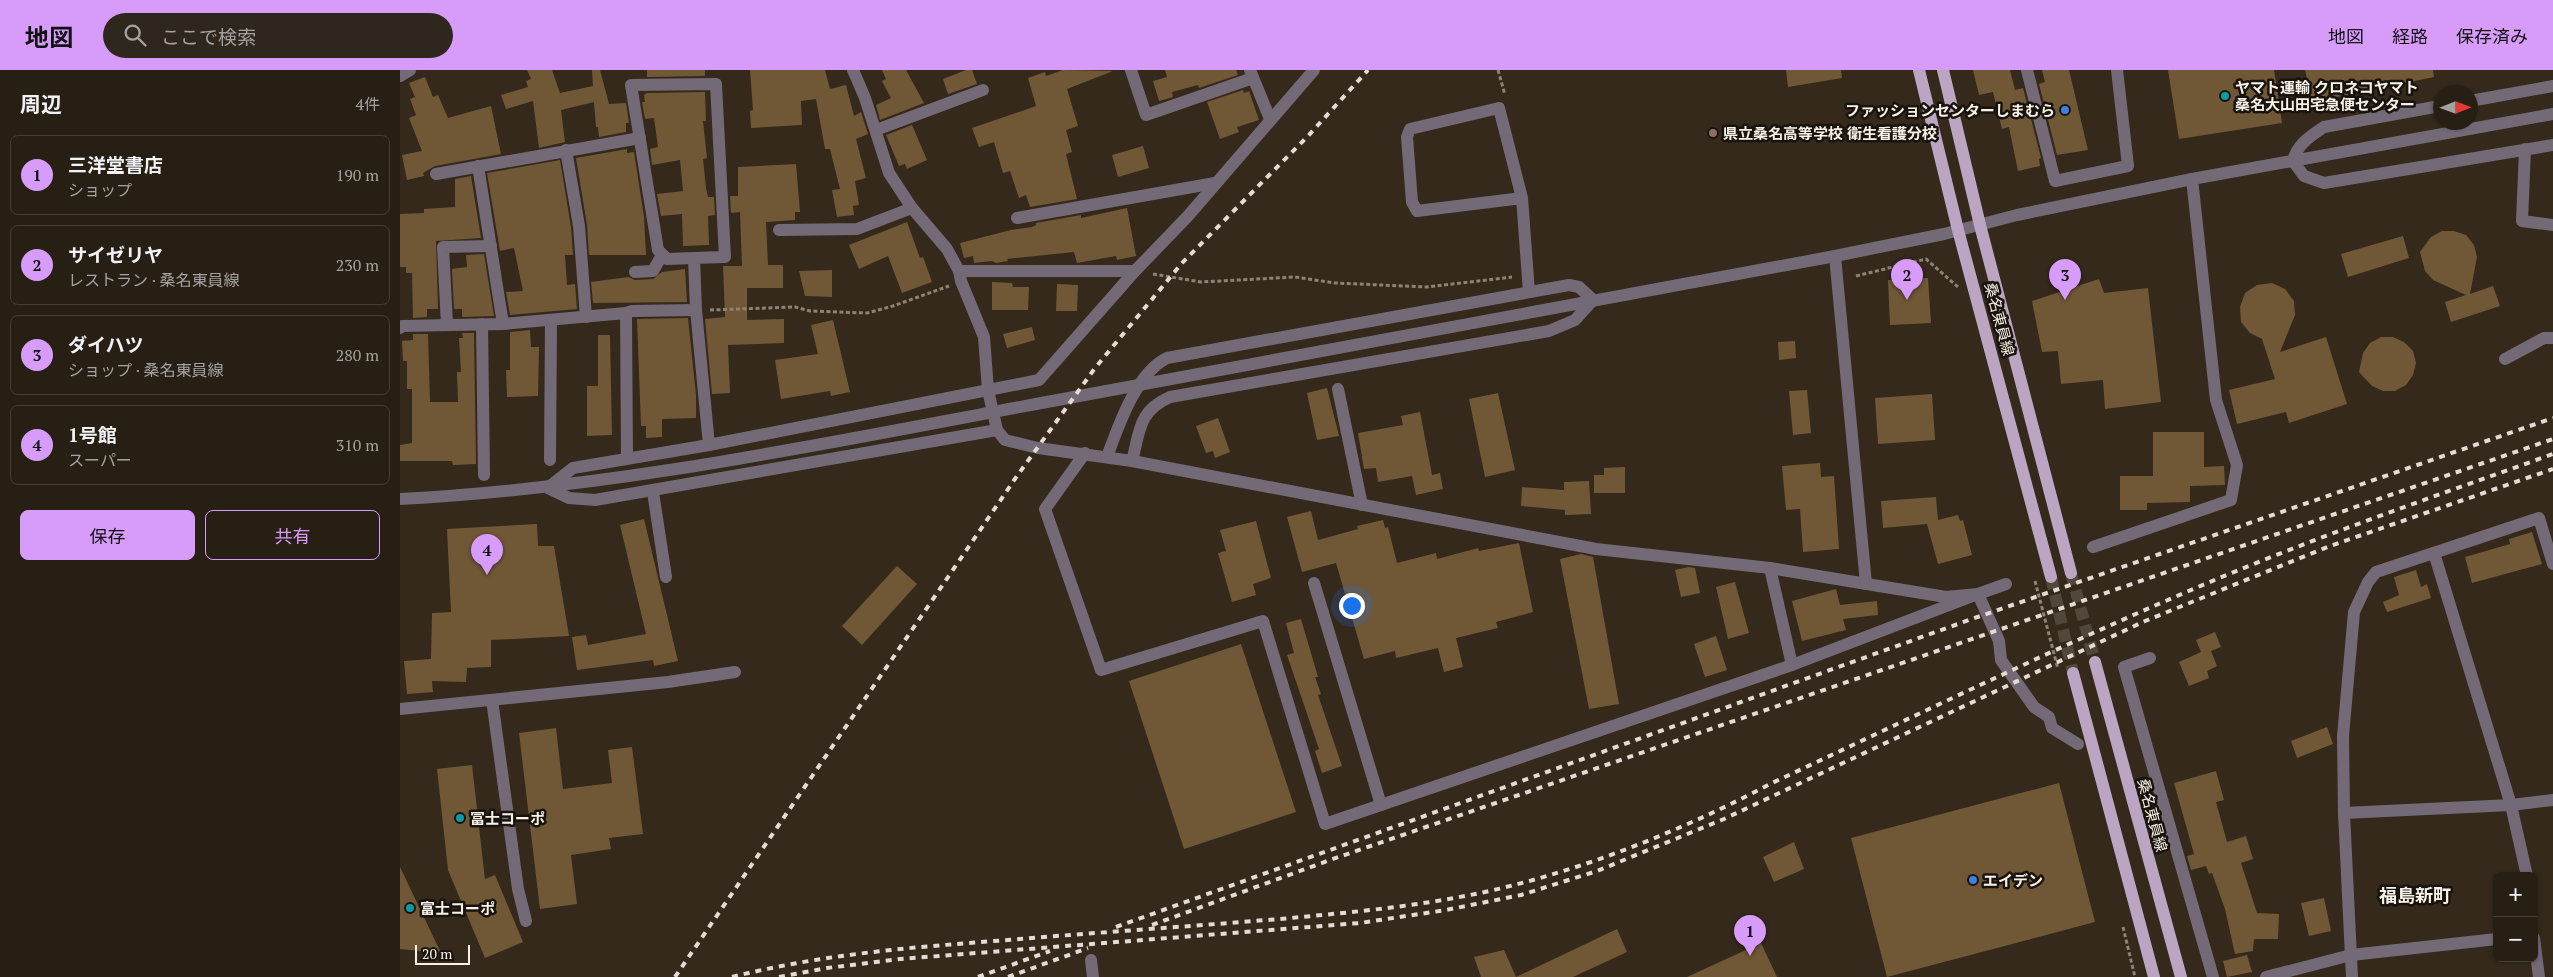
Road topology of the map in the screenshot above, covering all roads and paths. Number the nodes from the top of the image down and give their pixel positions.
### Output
1 (410, 70) edge
2 (853, 70) edge
3 (1131, 70) edge
4 (1314, 70) edge
5 (1919, 70) edge
6 (1943, 70) edge
7 (2027, 70) edge
8 (2117, 70) edge
9 (1251, 74) edge
10 (400, 76) edge
11 (2553, 86) edge
12 (983, 90) dead end
13 (2478, 99) edge
14 (2433, 107) edge
15 (2553, 114) edge
16 (1270, 119) junction
17 (876, 130) junction
18 (640, 138) junction
19 (2553, 145) edge
20 (2525, 149) junction
21 (566, 150) junction
22 (2293, 161) junction
23 (478, 166) junction
24 (436, 174) dead end
25 (2192, 179) junction
26 (1215, 183) junction
27 (1522, 198) junction
28 (912, 208) junction
29 (1017, 218) dead end
30 (1980, 225) junction
31 (2553, 226) edge
32 (779, 230) dead end
33 (1958, 230) junction
34 (491, 246) junction
35 (662, 255) junction
36 (1835, 256) junction
37 (694, 258) junction
38 (1135, 271) junction
39 (635, 272) dead end
40 (960, 276) junction
41 (1527, 276) junction
42 (1856, 276) dead end
43 (1529, 292) junction
44 (1960, 296) dead end
45 (1593, 300) junction
46 (696, 310) junction
47 (626, 313) junction
48 (586, 317) junction
49 (551, 321) junction
50 (482, 324) junction
51 (503, 324) junction
52 (447, 325) junction
53 (400, 328) edge
54 (2553, 338) edge
55 (2505, 359) dead end
56 (1338, 389) dead end
57 (988, 390) junction
58 (997, 430) junction
59 (709, 445) junction
60 (1085, 453) junction
61 (1107, 457) junction
62 (627, 458) junction
63 (550, 460) dead end
64 (1132, 461) junction
65 (484, 474) dead end
66 (548, 488) junction
67 (653, 492) junction
68 (400, 499) edge
69 (1362, 505) junction
70 (2093, 547) dead end
71 (2434, 553) junction
72 (2553, 564) edge
73 (1770, 568) junction
74 (2032, 573) dead end
75 (2071, 573) tunnel mouth
76 (666, 577) dead end
77 (2051, 577) tunnel mouth
78 (1314, 583) dead end
79 (1866, 584) junction
80 (2006, 584) dead end
81 (1978, 594) junction
82 (2150, 658) dead end
83 (2095, 662) tunnel mouth
84 (1792, 665) junction
85 (735, 672) dead end
86 (2073, 673) tunnel mouth
87 (2060, 677) dead end
88 (492, 700) junction
89 (400, 709) edge
90 (2078, 744) dead end
91 (2553, 800) edge
92 (1381, 805) junction
93 (2511, 805) junction
94 (2344, 813) junction
95 (2526, 872) edge
96 (2121, 919) dead end
97 (526, 921) dead end
98 (2493, 939) edge
99 (2351, 955) junction
100 (1091, 960) dead end
101 (2537, 962) edge
102 (1093, 977) edge
103 (2135, 977) edge
104 (2154, 977) edge
105 (2181, 977) edge
106 (2213, 977) edge
107 (2266, 977) edge
108 (2352, 977) edge
109 (2539, 977) edge

1 - 10 street
2 - 17 street
3 - 9 street
4 - 16 street
5 - 33 main road, 桑名東員線
6 - 30 main road, 桑名東員線
7 - 8 street
9 - 16 street
11 - 13 street
12 - 17 street
14 - 22 street
15 - 22 street
16 - 26 street
17 - 28 street
18 - 21 street
18 - 35 street
18 - 37 street
19 - 20 street
20 - 22 street
20 - 31 street
21 - 23 street
21 - 48 street
22 - 25 street
23 - 24 street
23 - 34 street
25 - 30 street
25 - 70 street
26 - 29 street
26 - 38 street
27 - 27 street
27 - 41 street
28 - 32 street
28 - 40 street
30 - 33 street
30 - 75 main road, 桑名東員線
33 - 36 street
33 - 77 main road, 桑名東員線
34 - 51 street
34 - 52 street
35 - 37 street
35 - 39 street
36 - 45 street
36 - 79 street
37 - 46 street
38 - 40 street
38 - 41 path
38 - 57 street
40 - 46 path
40 - 57 street
41 - 43 street
42 - 44 path
43 - 45 street
43 - 61 street
45 - 64 street
45 - 66 street
46 - 47 street
46 - 59 street
47 - 48 street
47 - 62 street
48 - 49 street
49 - 51 street
49 - 63 street
50 - 51 street
50 - 52 street
50 - 65 street
52 - 53 street
54 - 55 street
56 - 69 street
57 - 58 street
57 - 59 street
58 - 60 street
58 - 67 street
59 - 62 street
60 - 61 street
60 - 92 street
61 - 64 street
62 - 66 street
64 - 69 street
66 - 67 street
66 - 68 street
67 - 76 street
69 - 73 street
71 - 72 street
71 - 93 street
71 - 94 street
73 - 79 street
73 - 84 street
74 - 87 path
78 - 92 street
79 - 81 street
80 - 81 street
81 - 84 street
81 - 90 street
82 - 106 street
83 - 105 main road, 桑名東員線
84 - 92 street
85 - 88 street
86 - 104 main road
88 - 89 street
88 - 97 street
91 - 93 street
93 - 94 street
93 - 95 street
94 - 99 street
96 - 103 path
98 - 99 street
99 - 107 street
99 - 108 street
100 - 102 street
101 - 109 street

